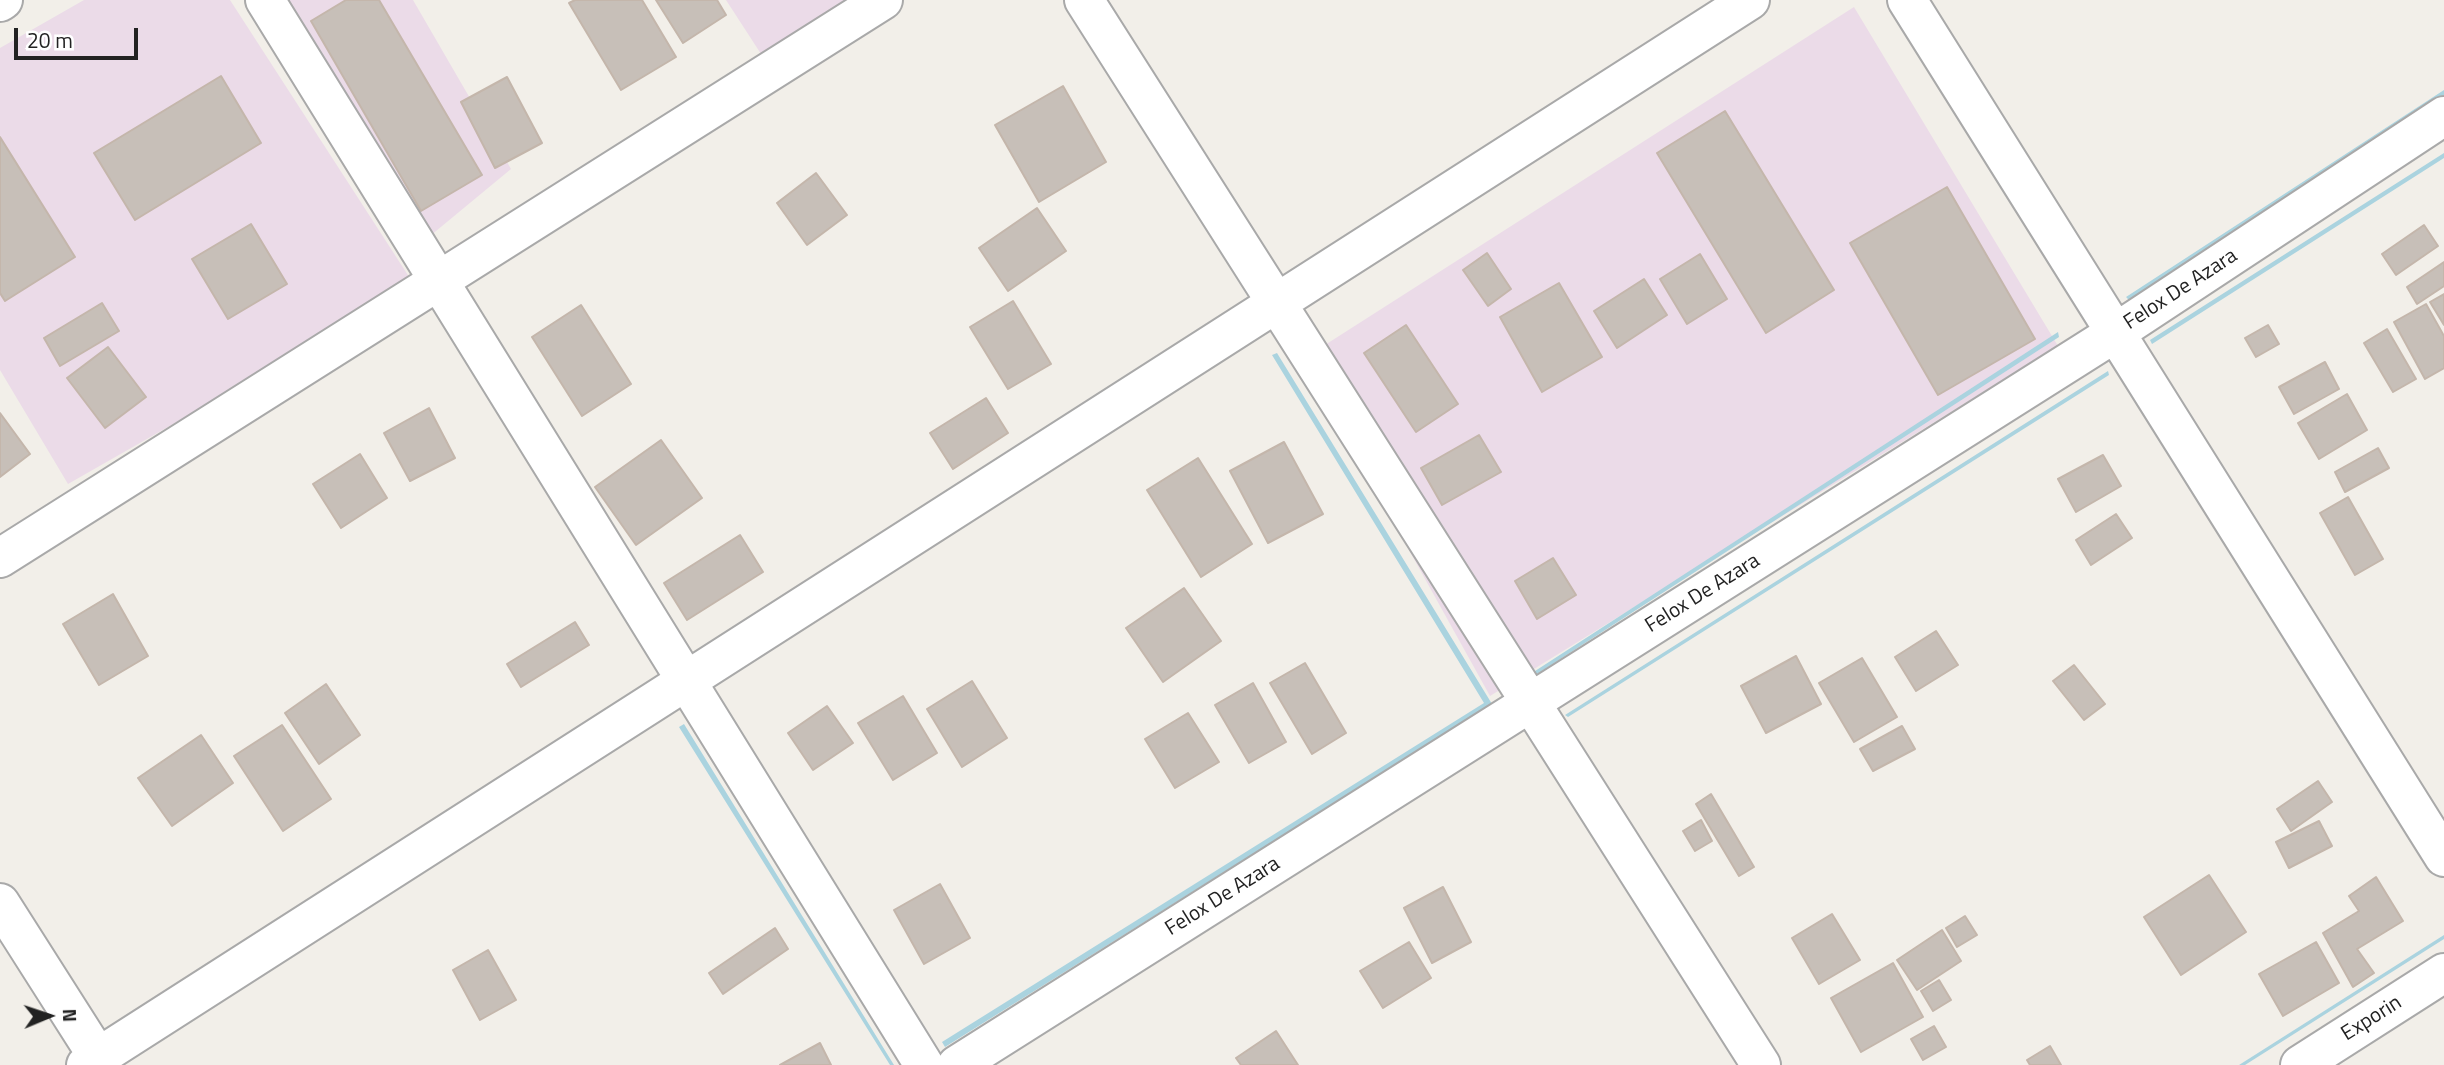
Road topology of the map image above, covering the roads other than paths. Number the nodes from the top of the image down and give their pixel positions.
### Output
1 (265, 0) edge
2 (883, 0) edge
3 (1084, 0) edge
4 (1750, 0) edge
5 (1907, 0) edge
6 (2444, 116) edge
7 (439, 281) junction
8 (1277, 303) junction
9 (2115, 333) junction
10 (0, 558) edge
11 (686, 681) junction
12 (1531, 702) junction
13 (2444, 858) edge
14 (0, 904) edge
15 (2444, 974) edge
16 (92, 1061) edge
17 (924, 1065) edge
18 (957, 1065) edge
19 (1761, 1065) edge
20 (2300, 1065) edge

1 - 7 street
2 - 7 street
3 - 8 street
4 - 8 street
5 - 9 street
6 - 9 street, Felox De Azara
7 - 10 street
7 - 11 street
8 - 11 street
8 - 12 street
9 - 12 street, Felox De Azara
9 - 13 street
11 - 16 street
11 - 17 street
12 - 18 street, Felox De Azara
12 - 19 street
14 - 16 street
15 - 20 street, Exporin

